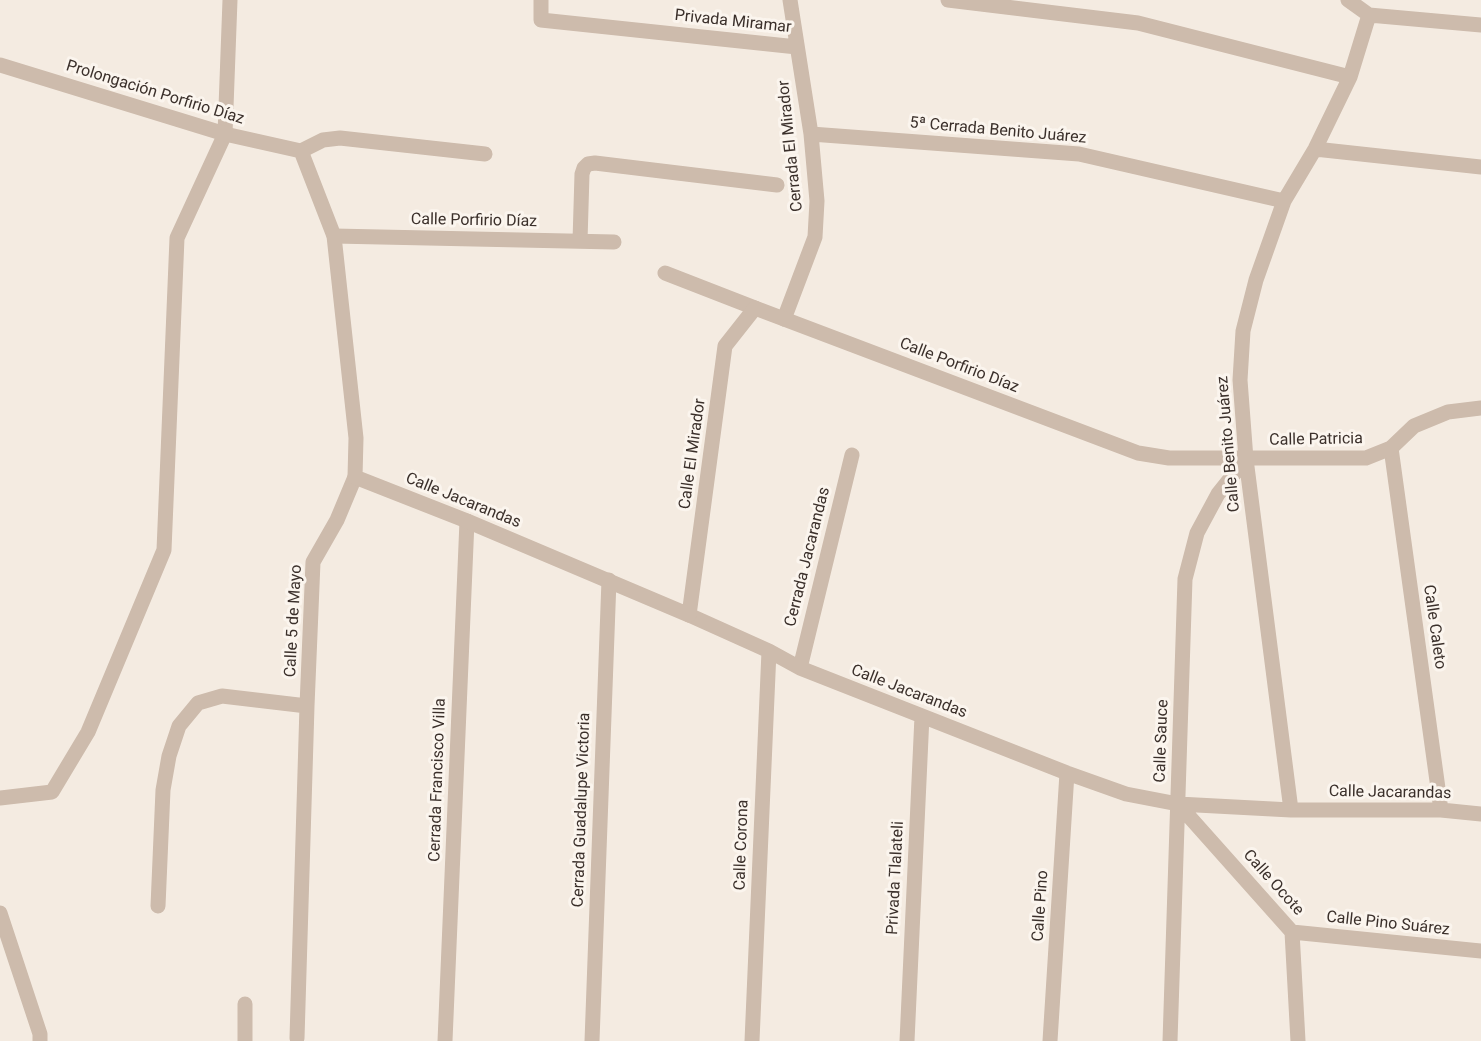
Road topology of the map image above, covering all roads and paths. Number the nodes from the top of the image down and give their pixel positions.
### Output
1 (230, 0) edge
2 (541, 0) edge
3 (790, 0) edge
4 (948, 0) edge
5 (1348, 0) edge
6 (1369, 15) junction
7 (1481, 25) edge
8 (797, 47) junction
9 (0, 65) edge
10 (1350, 77) junction
11 (225, 134) junction
12 (811, 134) junction
13 (1315, 148) junction
14 (301, 151) junction
15 (485, 154) dead end
16 (1481, 167) edge
17 (777, 185) dead end
18 (1284, 201) junction
19 (334, 236) junction
20 (580, 241) junction
21 (614, 242) dead end
22 (665, 273) dead end
23 (755, 308) junction
24 (784, 320) junction
25 (1481, 408) edge
26 (1391, 448) junction
27 (852, 455) dead end
28 (1246, 459) junction
29 (355, 477) junction
30 (467, 521) junction
31 (609, 580) junction
32 (689, 615) junction
33 (769, 651) junction
34 (800, 668) junction
35 (307, 706) junction
36 (921, 716) junction
37 (1067, 773) junction
38 (0, 798) edge
39 (1178, 804) junction
40 (1291, 810) junction
41 (1441, 810) junction
42 (1481, 814) edge
43 (158, 906) dead end
44 (0, 913) edge
45 (1292, 932) junction
46 (1481, 951) edge
47 (245, 1005) dead end
48 (297, 1038) dead end
49 (40, 1041) edge
50 (245, 1041) edge
51 (445, 1041) edge
52 (592, 1041) edge
53 (752, 1041) edge
54 (907, 1041) edge
55 (1050, 1041) edge
56 (1170, 1041) edge
57 (1298, 1041) edge

1 - 11 street
2 - 8 street, Privada Miramar
3 - 8 street, Cerrada El Mirador
4 - 10 street
5 - 6 street
6 - 7 street
6 - 10 street, Calle Benito Juárez
8 - 12 street, Cerrada El Mirador
9 - 11 street, Prolongación Porfirio Díaz
10 - 13 street, Calle Benito Juárez
11 - 14 street, Prolongación Porfirio Díaz
11 - 38 street
12 - 18 street, 5ª Cerrada Benito Juárez
12 - 24 street, Cerrada El Mirador
13 - 16 street
13 - 18 street, Calle Benito Juárez
14 - 15 street
14 - 19 street, Calle 5 de Mayo
17 - 20 street
18 - 28 street, Calle Benito Juárez
19 - 20 street, Calle Porfirio Díaz
19 - 29 street, Calle 5 de Mayo
20 - 21 street, Calle Porfirio Díaz
22 - 23 street, Calle Porfirio Díaz
23 - 24 street, Calle Porfirio Díaz
23 - 32 street, Calle El Mirador
24 - 28 street, Calle Porfirio Díaz
25 - 26 street, Calle Patricia
26 - 28 street, Calle Patricia
26 - 41 street, Calle Caleto
27 - 34 street, Cerrada Jacarandas
28 - 39 street, Calle Sauce
28 - 40 street, Calle Benito Juárez
29 - 30 street, Calle Jacarandas
29 - 35 street, Calle 5 de Mayo
30 - 31 street, Calle Jacarandas
30 - 51 street, Cerrada Francisco Villa
31 - 32 street, Calle Jacarandas
31 - 52 street, Cerrada Guadalupe Victoria
32 - 33 street, Calle Jacarandas
33 - 34 street, Calle Jacarandas
33 - 53 street, Calle Corona
34 - 36 street, Calle Jacarandas
35 - 43 street
35 - 48 street, Calle 5 de Mayo
36 - 37 street, Calle Jacarandas
36 - 54 street, Privada Tlalateli
37 - 39 street, Calle Jacarandas
37 - 55 street, Calle Pino
39 - 40 street, Calle Jacarandas
39 - 45 street, Calle Ocote
39 - 56 street, Calle Sauce
40 - 41 street, Calle Jacarandas
41 - 42 street, Calle Jacarandas
44 - 49 street
45 - 46 street, Calle Pino Suárez
45 - 57 street, Calle Ocote
47 - 50 street

